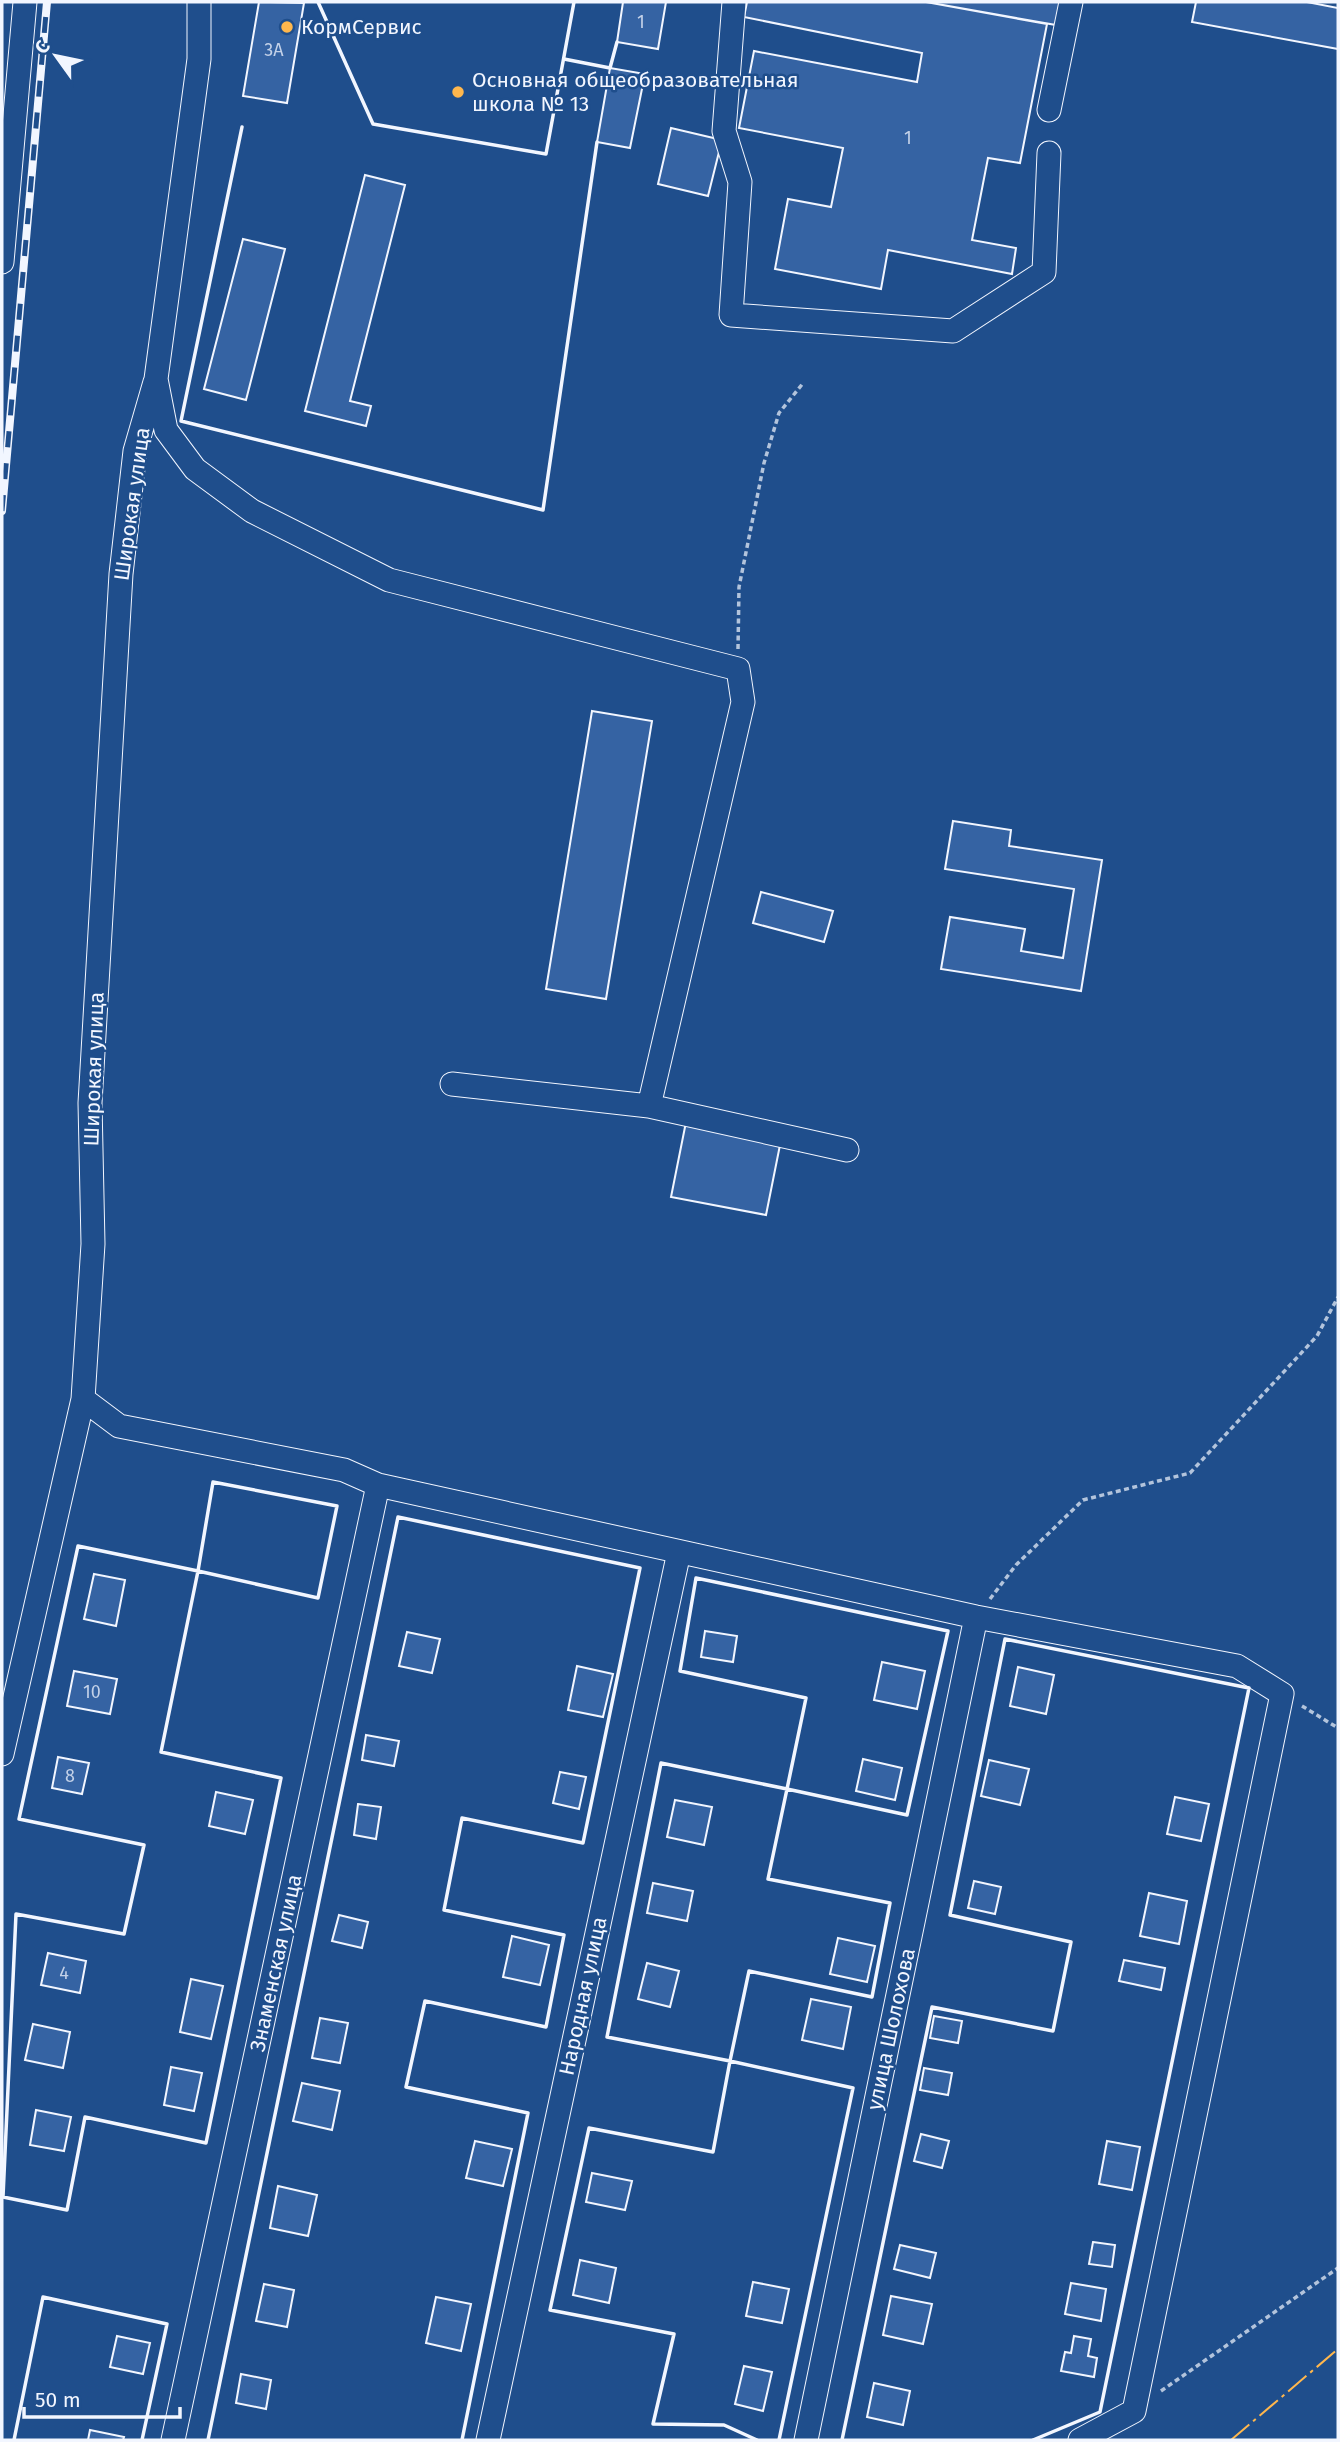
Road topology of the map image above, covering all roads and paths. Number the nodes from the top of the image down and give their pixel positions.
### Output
1 (25, 2) edge
2 (198, 2) edge
3 (734, 2) edge
4 (1071, 2) edge
5 (1049, 110) dead end
6 (1049, 153) dead end
7 (2, 257) edge
8 (156, 379) junction
9 (804, 382) dead end
10 (738, 669) junction
11 (452, 1084) dead end
12 (649, 1106) junction
13 (847, 1150) dead end
14 (1338, 1297) edge
15 (83, 1399) junction
16 (378, 1485) junction
17 (679, 1552) junction
18 (976, 1617) junction
19 (1282, 1694) junction
20 (1338, 1728) edge
21 (2, 1754) edge
22 (1338, 2268) edge
23 (1134, 2411) junction
24 (173, 2440) edge
25 (488, 2440) edge
26 (806, 2440) edge
27 (1080, 2440) edge

1 - 7 street
2 - 8 street
3 - 6 street
4 - 5 street
8 - 10 street
8 - 15 street, Широкая улица
9 - 10 path
10 - 12 street
11 - 12 street
12 - 13 street
14 - 18 path
15 - 16 street
15 - 21 street, Широкая улица
16 - 17 street
16 - 24 street, Знаменская улица
17 - 18 street
17 - 25 street, Народная улица
18 - 19 street
18 - 26 street, улица Шолохова
19 - 20 path
19 - 23 street
22 - 23 path
23 - 27 street

